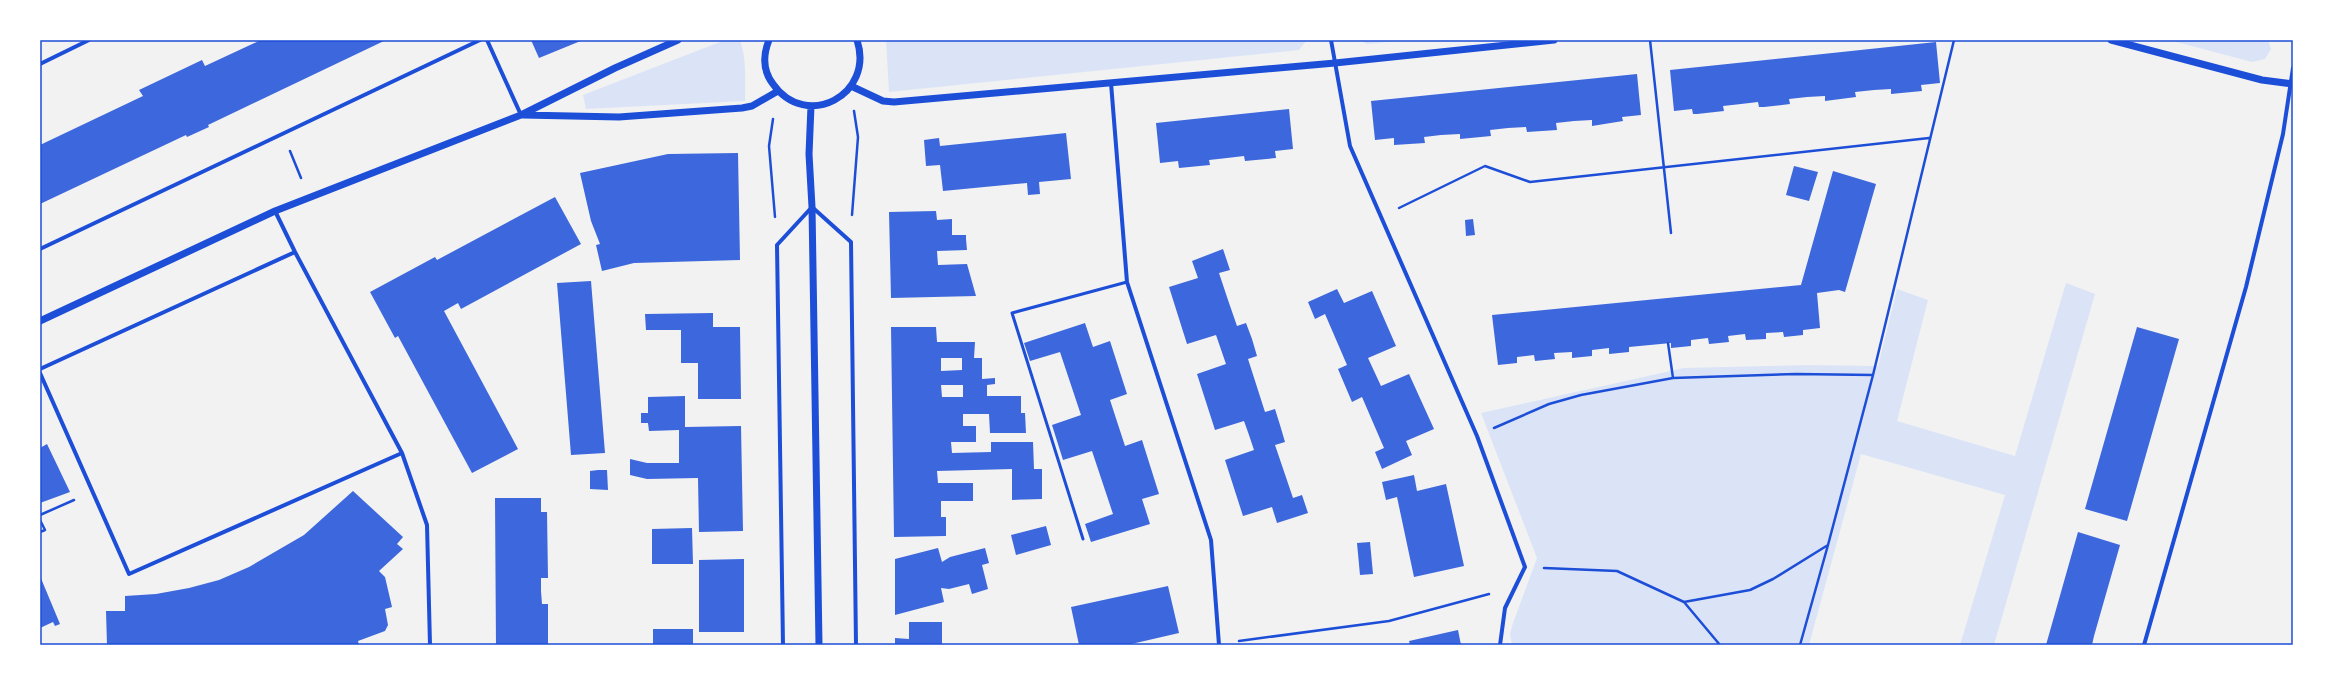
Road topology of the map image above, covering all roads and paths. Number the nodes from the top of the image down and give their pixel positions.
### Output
1 (89, 40) edge
2 (480, 40) edge
3 (487, 40) edge
4 (678, 40) edge
5 (769, 40) edge
6 (857, 40) edge
7 (1331, 40) edge
8 (1554, 40) edge
9 (1650, 40) edge
10 (1954, 40) edge
11 (2111, 40) edge
12 (1335, 63) junction
13 (40, 64) edge
14 (2293, 68) edge
15 (1111, 83) junction
16 (2292, 84) edge
17 (851, 86) junction
18 (778, 91) junction
19 (811, 106) junction
20 (521, 115) junction
21 (284, 134) junction
22 (1929, 138) junction
23 (1663, 168) junction
24 (309, 197) junction
25 (812, 207) junction
26 (275, 211) junction
27 (1380, 216) junction
28 (1671, 233) dead end
29 (851, 242) junction
30 (777, 245) junction
31 (40, 249) edge
32 (294, 252) junction
33 (1127, 282) junction
34 (40, 321) edge
35 (1668, 343) dead end
36 (40, 369) edge
37 (40, 373) edge
38 (1873, 375) junction
39 (1673, 378) junction
40 (1477, 436) junction
41 (402, 452) junction
42 (91, 493) junction
43 (40, 515) edge
44 (40, 520) edge
45 (40, 532) edge
46 (1083, 539) dead end
47 (1828, 545) junction
48 (1525, 567) junction
49 (1512, 592) junction
50 (1684, 602) junction
51 (1219, 644) edge
52 (430, 645) edge
53 (782, 645) edge
54 (819, 645) edge
55 (856, 645) edge
56 (1500, 645) edge
57 (1720, 645) edge
58 (1800, 645) edge
59 (2144, 645) edge

1 - 13 street
2 - 21 street
3 - 20 street
4 - 20 street
5 - 18 street
6 - 17 street
7 - 12 street
8 - 12 street
9 - 23 path
10 - 22 path
11 - 16 street
12 - 15 street
12 - 27 street
14 - 16 street
15 - 17 street
15 - 33 street
16 - 59 street
17 - 19 street
17 - 29 path
18 - 19 street
18 - 20 street
18 - 30 path
19 - 25 street
20 - 24 street
21 - 24 path
21 - 31 street
22 - 23 path
22 - 38 path
23 - 27 path
23 - 28 path
24 - 26 street
25 - 29 street
25 - 30 street
25 - 54 street
26 - 32 street
26 - 34 street
27 - 40 street
29 - 55 street
30 - 53 street
32 - 36 street
32 - 41 street
33 - 46 lane
33 - 51 street
35 - 39 path
37 - 42 street
38 - 39 path
38 - 47 path
39 - 40 path
40 - 48 street
41 - 42 street
41 - 52 street
42 - 43 path
44 - 45 path
47 - 50 path
47 - 58 path
48 - 49 street
48 - 50 path
49 - 51 path
49 - 56 street
50 - 57 path

